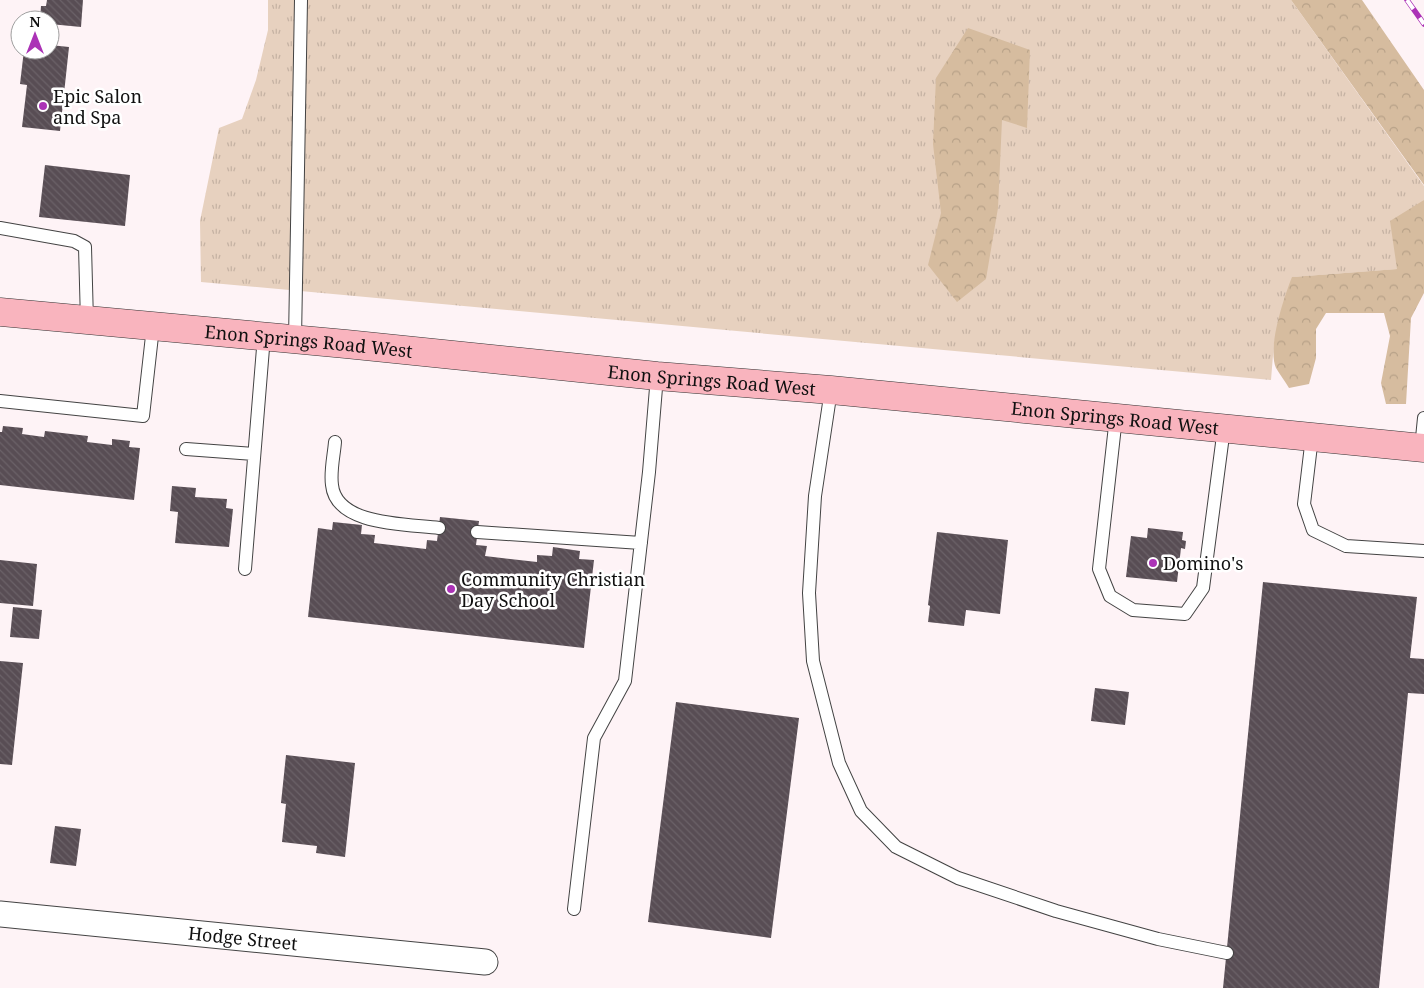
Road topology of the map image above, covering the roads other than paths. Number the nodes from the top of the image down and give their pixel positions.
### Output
1 (301, 0) edge
2 (0, 228) edge
3 (0, 312) edge
4 (87, 321) junction
5 (153, 326) junction
6 (264, 336) junction
7 (295, 340) junction
8 (657, 376) junction
9 (831, 390) junction
10 (0, 401) edge
11 (1116, 417) junction
12 (1424, 418) edge
13 (1224, 428) junction
14 (1312, 436) junction
15 (335, 442) dead end
16 (1423, 448) edge
17 (186, 450) dead end
18 (254, 454) junction
19 (439, 528) dead end
20 (477, 532) dead end
21 (641, 543) junction
22 (1424, 551) edge
23 (245, 569) dead end
24 (574, 909) dead end
25 (0, 914) edge
26 (1227, 953) dead end
27 (485, 962) dead end

1 - 7 lane
2 - 4 lane
3 - 4 street, Enon Springs Road West
4 - 5 street, Enon Springs Road West
5 - 6 street, Enon Springs Road West
5 - 10 lane
6 - 7 street, Enon Springs Road West
6 - 18 lane
7 - 8 street, Enon Springs Road West
8 - 9 street, Enon Springs Road West
8 - 21 lane
9 - 11 street, Enon Springs Road West
9 - 26 lane
11 - 13 street, Enon Springs Road West
11 - 13 lane
12 - 16 lane
13 - 14 street, Enon Springs Road West
14 - 16 street, Enon Springs Road West
14 - 22 lane
15 - 19 lane
17 - 18 lane
18 - 23 lane
20 - 21 lane
21 - 24 lane
25 - 27 street, Hodge Street

